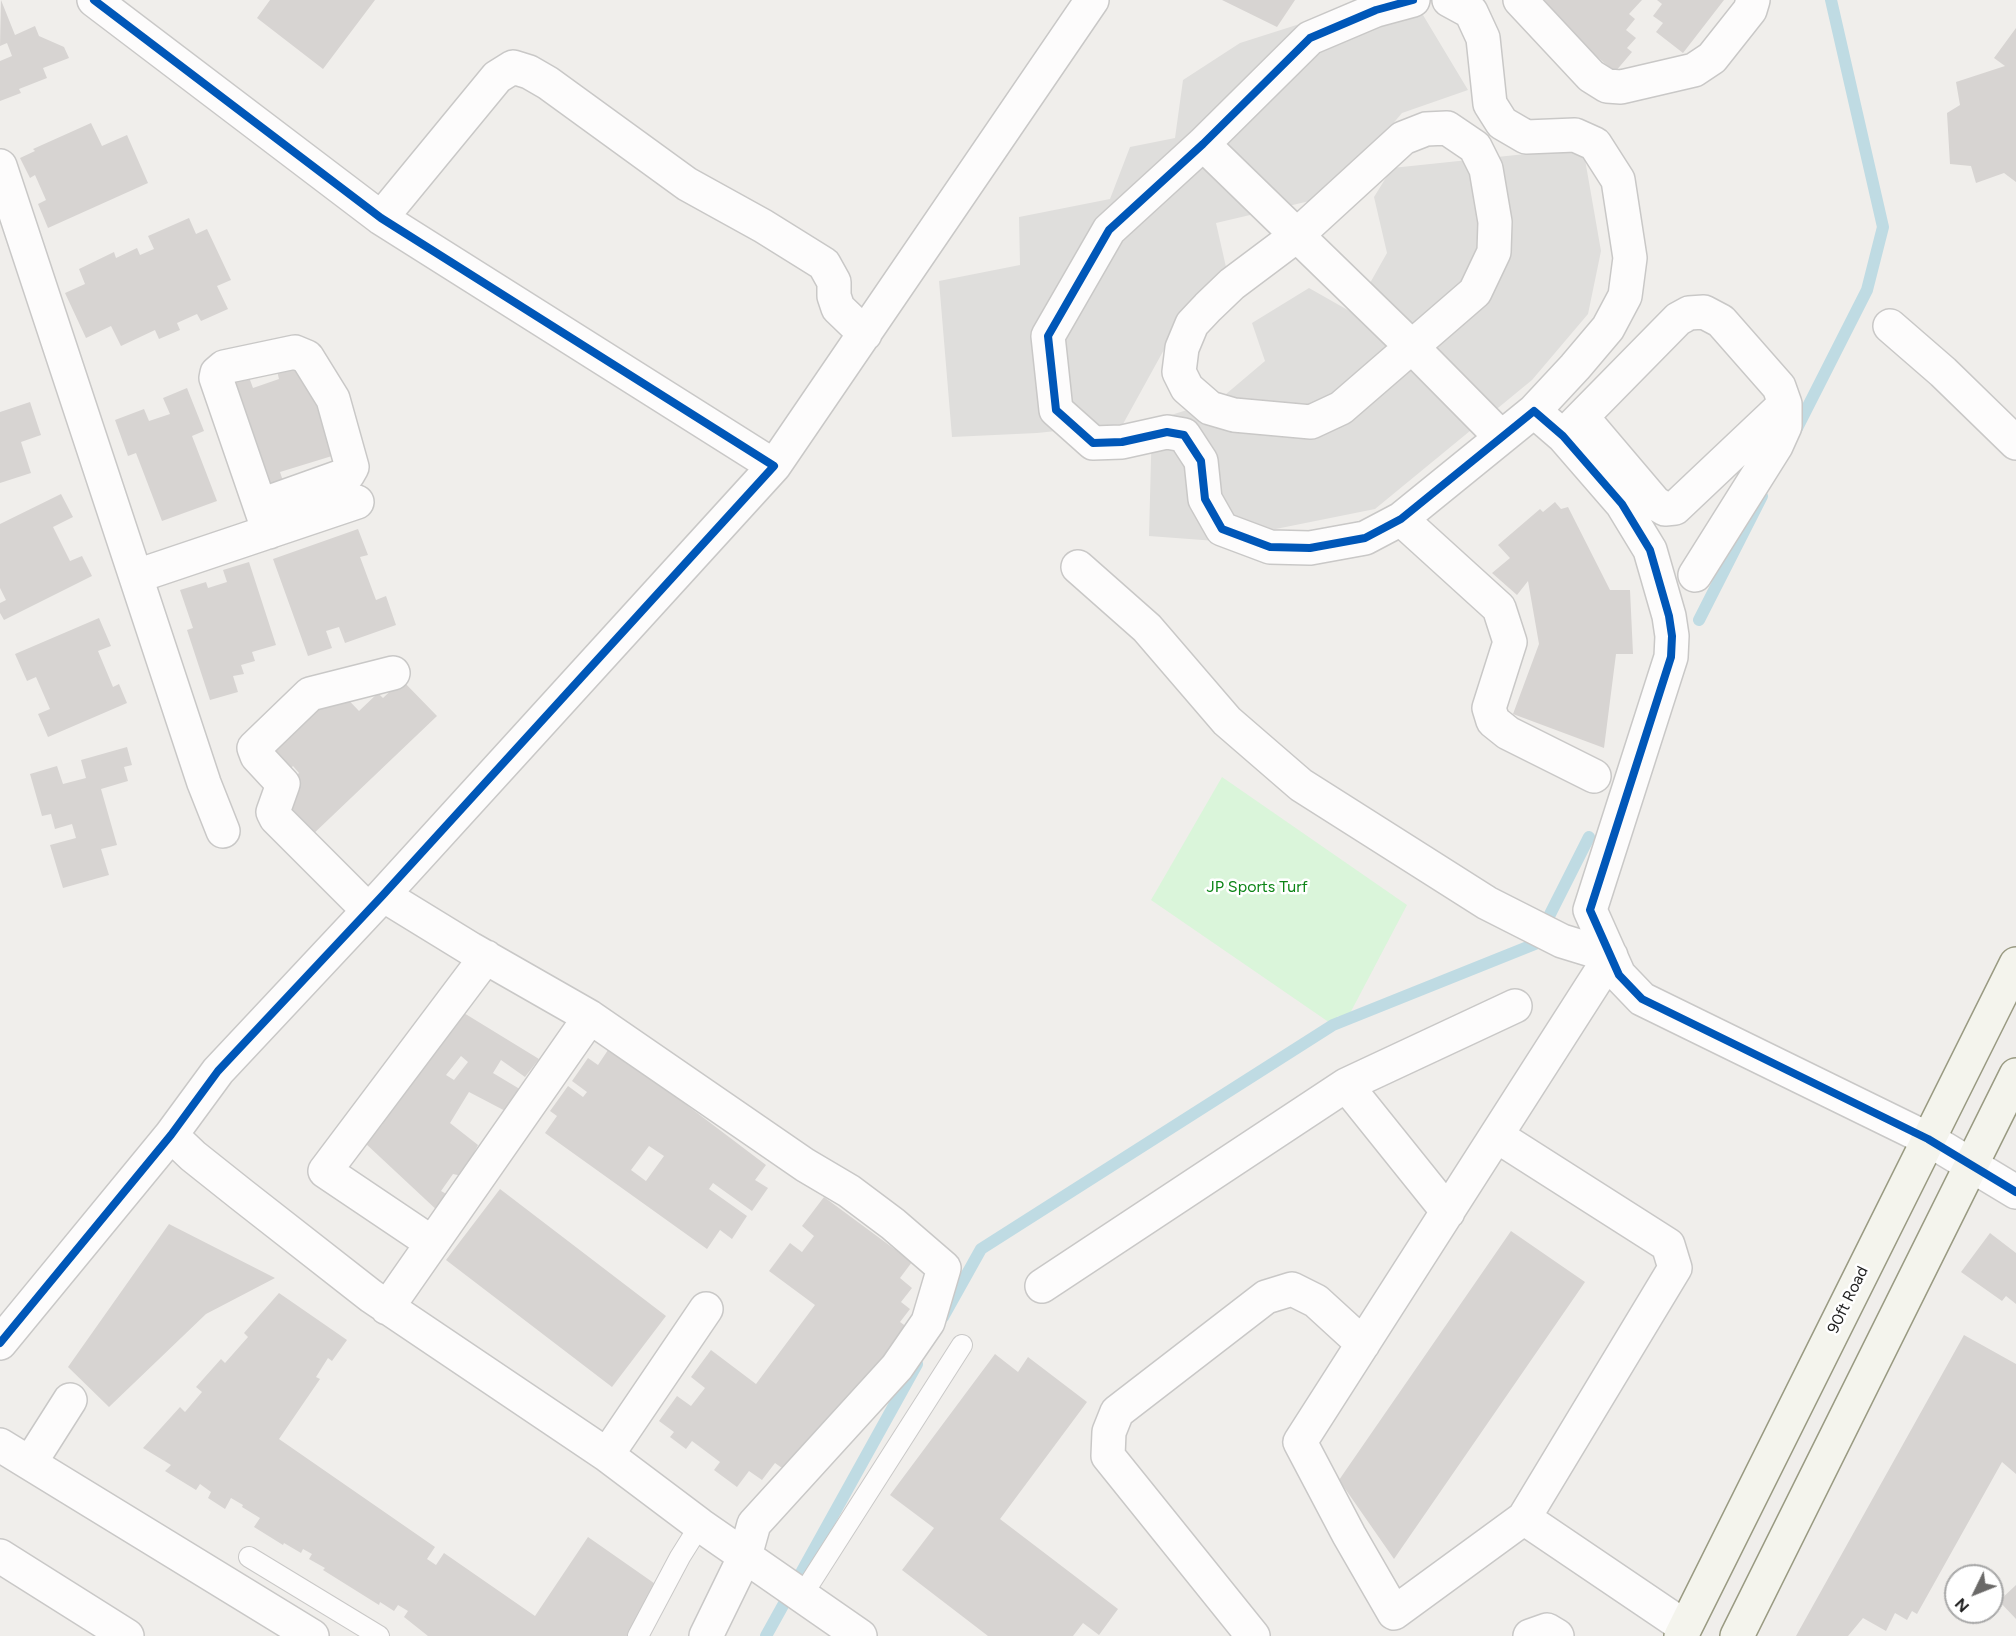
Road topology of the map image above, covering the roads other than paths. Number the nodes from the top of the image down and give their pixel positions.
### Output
1 (94, 0) edge
2 (1092, 0) edge
3 (1413, 0) edge
4 (1449, 0) edge
5 (1520, 0) edge
6 (1753, 0) edge
7 (1502, 123) junction
8 (1203, 144) junction
9 (1475, 147) junction
10 (0, 166) edge
11 (381, 218) junction
12 (1296, 236) junction
13 (1890, 326) dead end
14 (865, 334) junction
15 (1412, 347) junction
16 (1785, 404) junction
17 (1210, 408) junction
18 (1534, 411) junction
19 (1572, 427) junction
20 (1184, 435) junction
21 (1501, 437) junction
22 (2016, 443) edge
23 (774, 466) junction
24 (357, 502) dead end
25 (265, 519) junction
26 (1401, 519) junction
27 (1078, 567) dead end
28 (1695, 575) dead end
29 (137, 576) junction
30 (393, 673) dead end
31 (1594, 776) dead end
32 (223, 831) dead end
33 (375, 903) junction
34 (1611, 956) junction
35 (486, 957) junction
36 (2016, 964) edge
37 (1515, 1006) dead end
38 (590, 1017) junction
39 (2016, 1075) edge
40 (1346, 1085) junction
41 (171, 1135) junction
42 (1497, 1136) junction
43 (1928, 1139) junction
44 (1971, 1163) junction
45 (2016, 1192) edge
46 (1448, 1212) junction
47 (432, 1244) junction
48 (1042, 1286) dead end
49 (387, 1308) junction
50 (706, 1309) dead end
51 (0, 1343) edge
52 (1363, 1344) junction
53 (962, 1345) dead end
54 (70, 1400) dead end
55 (0, 1445) edge
56 (607, 1455) junction
57 (30, 1463) junction
58 (1524, 1518) junction
59 (700, 1525) junction
60 (0, 1556) edge
61 (745, 1556) junction
62 (249, 1557) dead end
63 (797, 1593) junction
64 (1683, 1631) edge
65 (305, 1634) edge
66 (127, 1636) edge
67 (379, 1636) edge
68 (638, 1636) edge
69 (706, 1636) edge
70 (860, 1636) edge
71 (1253, 1636) edge
72 (1530, 1636) edge
73 (1557, 1636) edge
74 (1737, 1636) edge

1 - 11 street
2 - 14 street
3 - 8 street
4 - 7 street
5 - 6 street
7 - 9 street
7 - 18 street
8 - 12 street
8 - 20 street
9 - 12 street
9 - 15 street
10 - 29 street
11 - 14 street
11 - 23 street
12 - 15 street
12 - 17 street
13 - 22 street
14 - 23 street
15 - 17 street
15 - 21 street
16 - 19 street
16 - 19 street
16 - 28 street
17 - 20 street
18 - 19 street
18 - 21 street
19 - 34 street
20 - 26 street
21 - 26 street
23 - 33 street
24 - 25 street
25 - 25 street
25 - 29 street
26 - 31 street
27 - 34 street
29 - 32 street
30 - 33 street
33 - 35 street
33 - 41 street
34 - 42 street
34 - 43 street
35 - 38 street
35 - 47 street
36 - 43 main road, 90ft Road
37 - 40 street
38 - 47 street
38 - 61 street
39 - 44 main road
40 - 46 street
40 - 48 street
41 - 49 street
41 - 51 street
42 - 46 street
42 - 58 street
43 - 44 street
43 - 64 main road, 90ft Road
44 - 45 street
44 - 74 main road
46 - 52 street
47 - 49 street
49 - 56 street
50 - 56 street
52 - 58 street
52 - 71 street
53 - 63 lane
54 - 57 street
55 - 57 street
56 - 59 street
57 - 65 street
58 - 64 street
59 - 61 street
59 - 68 lane
60 - 66 street
61 - 63 street
61 - 69 street
62 - 67 lane
63 - 70 street
72 - 73 street

